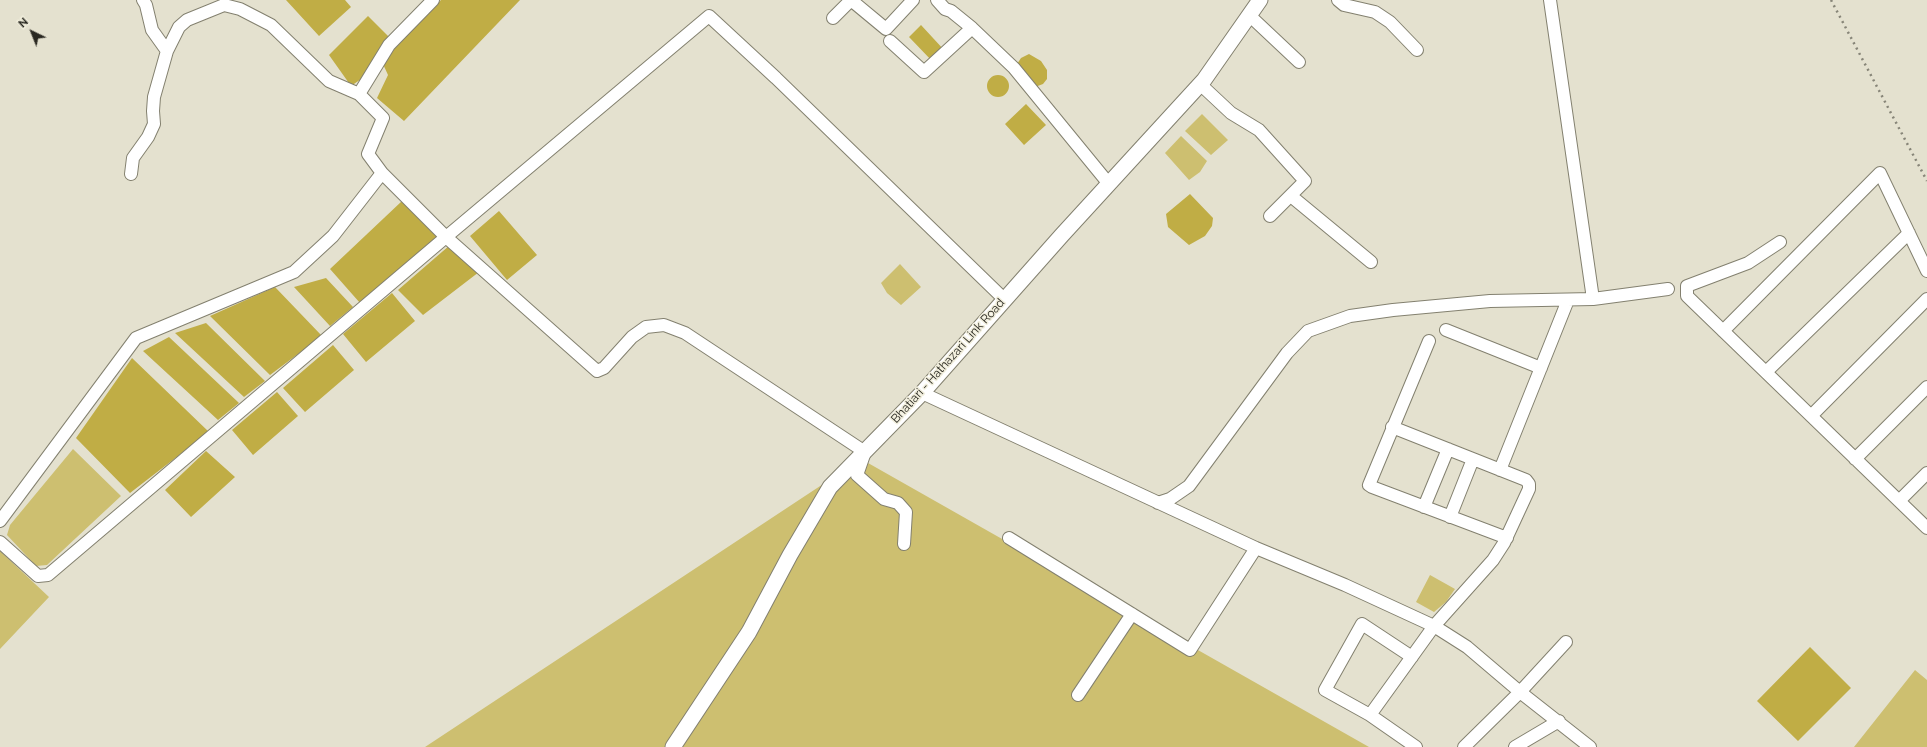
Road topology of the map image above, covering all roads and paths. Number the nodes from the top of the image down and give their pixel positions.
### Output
1 (143, 0) edge
2 (433, 0) edge
3 (852, 0) edge
4 (937, 0) edge
5 (1260, 0) edge
6 (1338, 0) edge
7 (1550, 0) edge
8 (911, 1) edge
9 (1249, 15) junction
10 (833, 18) dead end
11 (972, 28) junction
12 (890, 41) dead end
13 (1417, 50) dead end
14 (167, 51) junction
15 (1299, 62) dead end
16 (1200, 84) junction
17 (360, 94) junction
18 (382, 173) junction
19 (131, 174) dead end
20 (1108, 184) junction
21 (1290, 196) junction
22 (1270, 216) dead end
23 (1909, 233) junction
24 (446, 236) junction
25 (1780, 242) dead end
26 (1371, 262) dead end
27 (1927, 271) edge
28 (1668, 289) dead end
29 (1593, 298) junction
30 (1004, 299) junction
31 (1927, 299) edge
32 (1568, 300) junction
33 (1446, 330) dead end
34 (1723, 331) junction
35 (1428, 341) dead end
36 (1541, 368) junction
37 (1766, 372) junction
38 (1927, 387) edge
39 (922, 392) junction
40 (1811, 416) junction
41 (1392, 427) junction
42 (1448, 449) junction
43 (865, 452) junction
44 (1473, 459) junction
45 (1855, 459) junction
46 (1500, 470) junction
47 (1927, 473) edge
48 (1899, 502) junction
49 (1158, 503) junction
50 (1424, 507) junction
51 (1450, 517) junction
52 (0, 521) edge
53 (1927, 528) edge
54 (1009, 538) dead end
55 (1507, 538) junction
56 (0, 542) edge
57 (904, 544) dead end
58 (1256, 548) junction
59 (1132, 614) junction
60 (1434, 626) junction
61 (1566, 642) dead end
62 (1412, 657) junction
63 (1520, 692) junction
64 (1078, 695) dead end
65 (1370, 715) junction
66 (1559, 721) junction
67 (673, 747) edge
68 (1416, 747) edge
69 (1464, 747) edge
70 (1515, 747) edge
71 (1590, 747) edge

1 - 14 street
2 - 17 street
3 - 8 street
3 - 10 street
4 - 11 street
5 - 9 main road, Bhatiari - Hathazari Link Road
6 - 13 street
7 - 29 street
9 - 15 street
9 - 16 main road, Bhatiari - Hathazari Link Road
11 - 12 street
11 - 20 street
14 - 17 street
14 - 19 street
16 - 20 main road, Bhatiari - Hathazari Link Road
16 - 21 street
17 - 18 street
18 - 24 street
18 - 52 street
20 - 30 main road, Bhatiari - Hathazari Link Road
21 - 22 street
21 - 26 street
23 - 27 street
23 - 34 street
23 - 37 street
24 - 30 street
24 - 43 street
24 - 56 street
25 - 34 street
28 - 29 street
29 - 32 street
30 - 39 main road, Bhatiari - Hathazari Link Road
31 - 40 street
32 - 36 street
32 - 49 street
33 - 36 street
34 - 37 street
35 - 41 street
36 - 46 street
37 - 40 street
38 - 45 street
39 - 43 main road, Bhatiari - Hathazari Link Road
39 - 49 street
40 - 45 street
41 - 42 street
41 - 50 street
42 - 44 street
42 - 50 street
43 - 57 street
43 - 67 main road, Bhatiari - Hathazari Link Road
44 - 46 street
44 - 51 street
45 - 48 street
46 - 55 street
47 - 48 street
48 - 53 street
49 - 58 street
50 - 51 street
51 - 55 street
54 - 59 street
55 - 60 street
58 - 59 street
58 - 60 street
59 - 64 street
60 - 62 street
60 - 63 street
61 - 63 street
62 - 65 street
62 - 65 street
63 - 66 street
63 - 69 street
65 - 68 street
66 - 70 street
66 - 71 street

